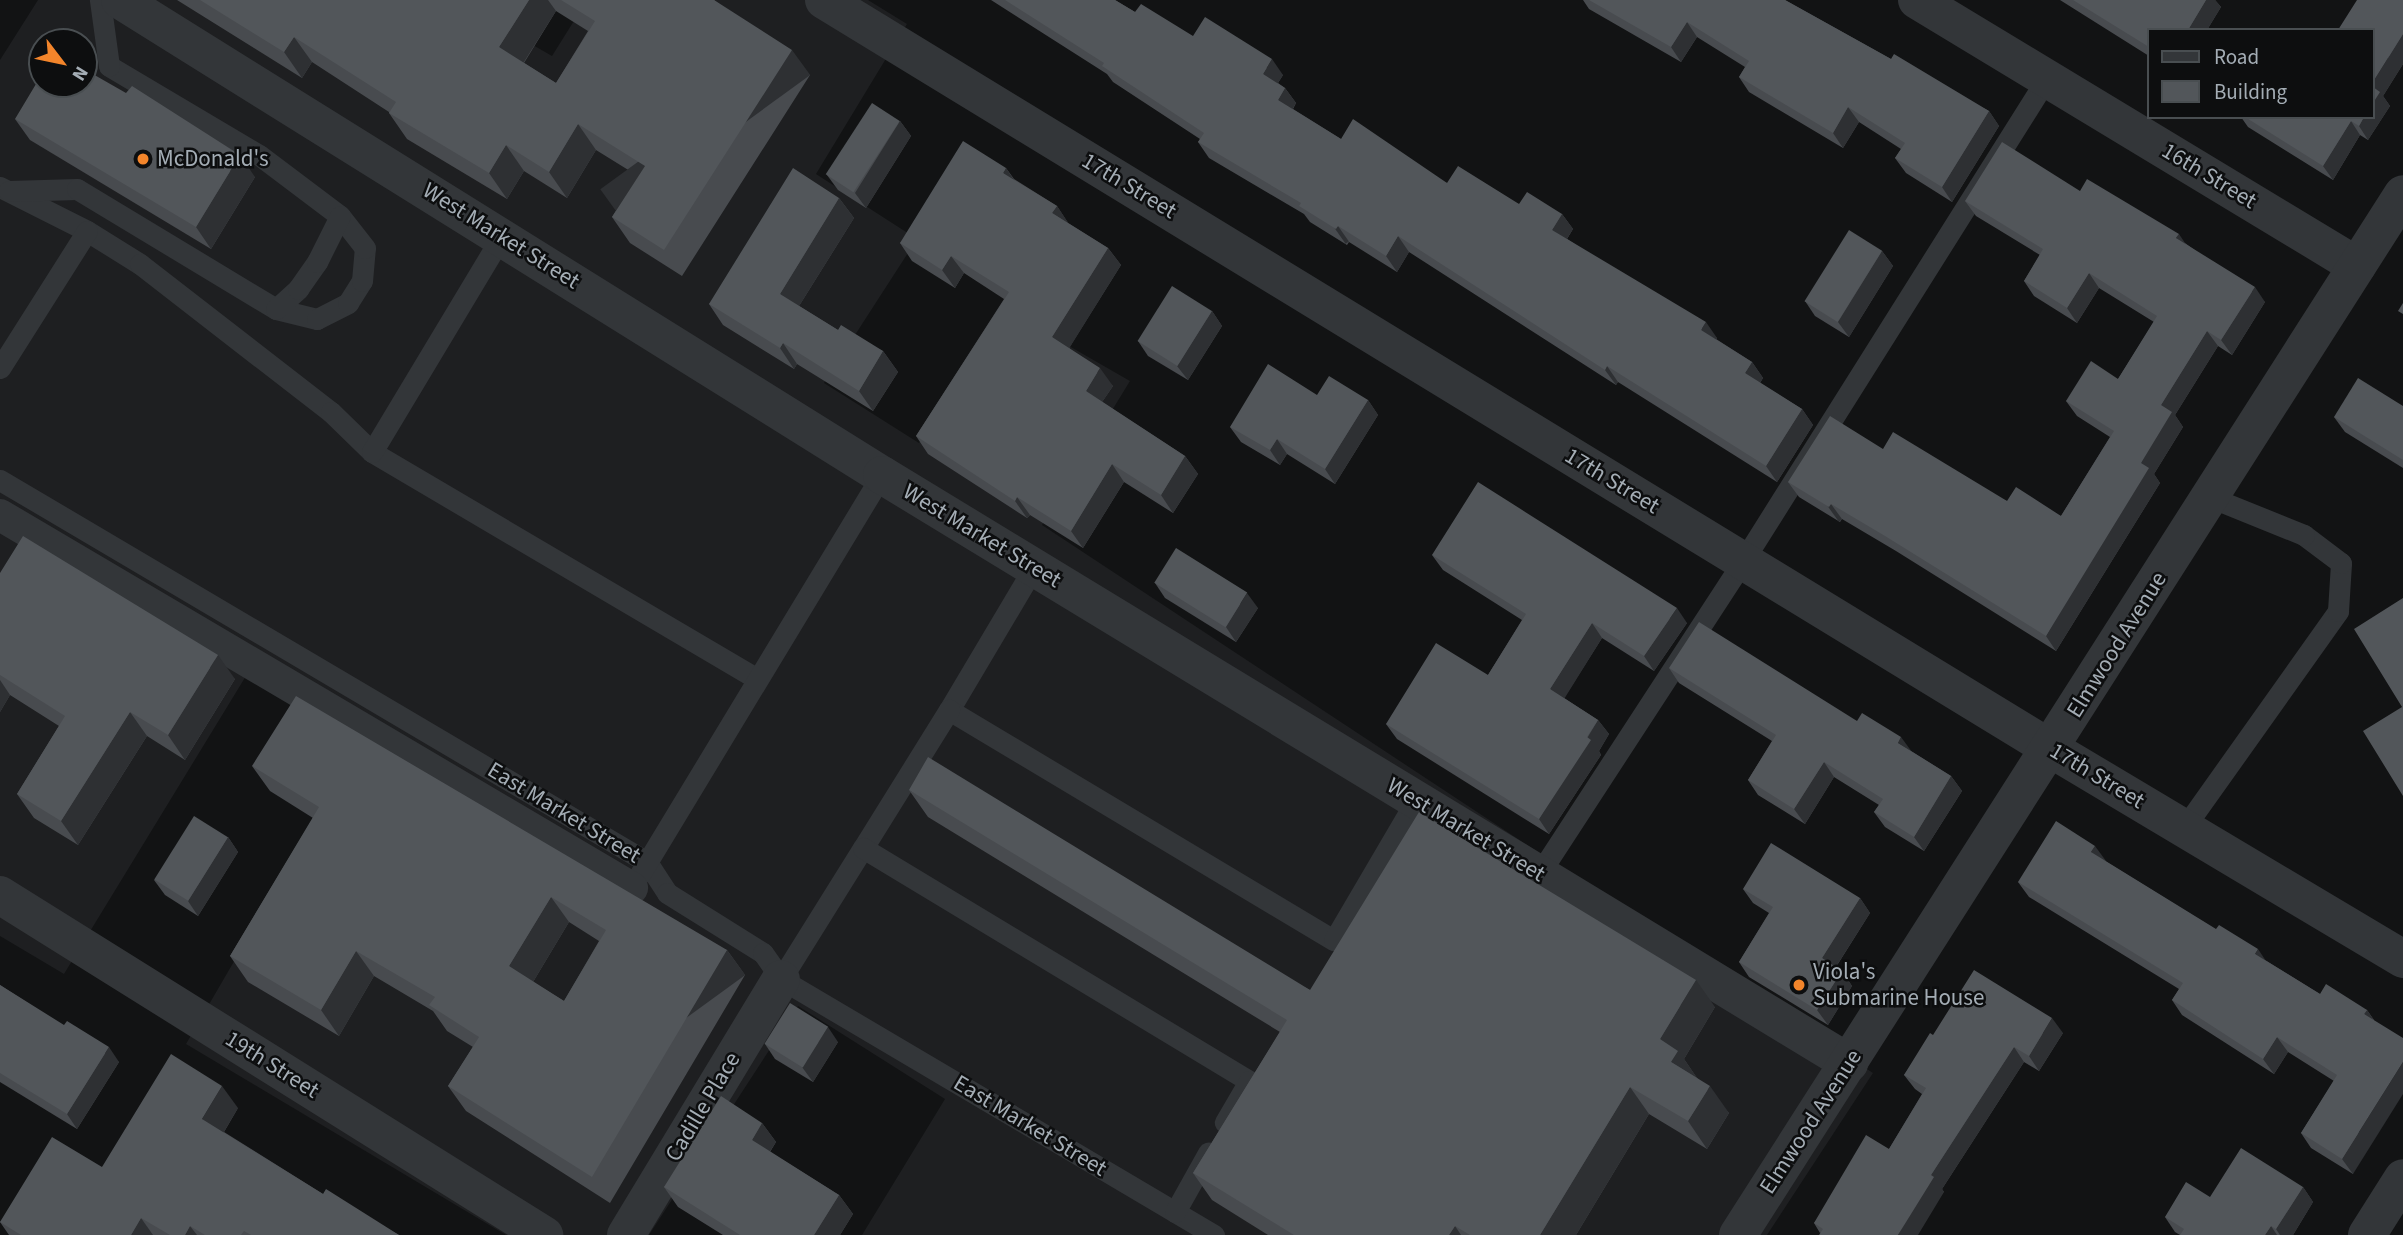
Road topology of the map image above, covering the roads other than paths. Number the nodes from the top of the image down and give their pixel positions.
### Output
1 (100, 0) edge
2 (120, 0) edge
3 (824, 0) edge
4 (1917, 0) edge
5 (2047, 78) junction
6 (4, 189) edge
7 (2403, 194) edge
8 (340, 216) junction
9 (87, 231) junction
10 (502, 236) junction
11 (2357, 266) junction
12 (276, 309) junction
13 (0, 368) edge
14 (372, 452) junction
15 (882, 475) junction
16 (0, 480) edge
17 (2210, 497) junction
18 (0, 515) edge
19 (1743, 561) junction
20 (1034, 567) junction
21 (757, 680) junction
22 (949, 710) junction
23 (2050, 749) junction
24 (1416, 800) junction
25 (2184, 828) junction
26 (863, 848) junction
27 (1539, 874) junction
28 (639, 875) junction
29 (0, 895) edge
30 (2403, 959) edge
31 (781, 979) junction
32 (1849, 1063) junction
33 (2403, 1178) edge
34 (1175, 1212) junction
35 (544, 1235) edge
36 (626, 1235) edge
37 (1214, 1235) edge
38 (1738, 1235) edge
39 (2367, 1235) edge

1 - 8 lane
2 - 10 street, West Market Street
3 - 19 street, 17th Street
4 - 5 street, 16th Street
5 - 11 street, 16th Street
5 - 19 lane
6 - 9 lane
6 - 12 lane
7 - 11 street, Elmwood Avenue
8 - 12 lane
8 - 12 lane
9 - 13 lane
9 - 14 lane
10 - 14 lane
10 - 15 street, West Market Street
11 - 17 street, Elmwood Avenue
14 - 21 lane
15 - 20 street, West Market Street
15 - 21 lane
16 - 28 lane, East Market Street
17 - 23 street, Elmwood Avenue
17 - 25 lane
18 - 28 street, East Market Street
19 - 23 street, 17th Street
19 - 27 lane
20 - 22 lane
20 - 24 street, West Market Street
21 - 28 lane
22 - 24 lane
22 - 26 lane
23 - 25 street, 17th Street
23 - 32 street, Elmwood Avenue
24 - 27 street, West Market Street
25 - 30 street, 17th Street
26 - 31 lane
26 - 34 lane
27 - 32 street, West Market Street
28 - 31 lane, East Market Street
29 - 35 street, 19th Street
31 - 34 lane, East Market Street
31 - 36 street, Cadille Place
32 - 38 street, Elmwood Avenue
33 - 39 street
34 - 37 lane, East Market Street

